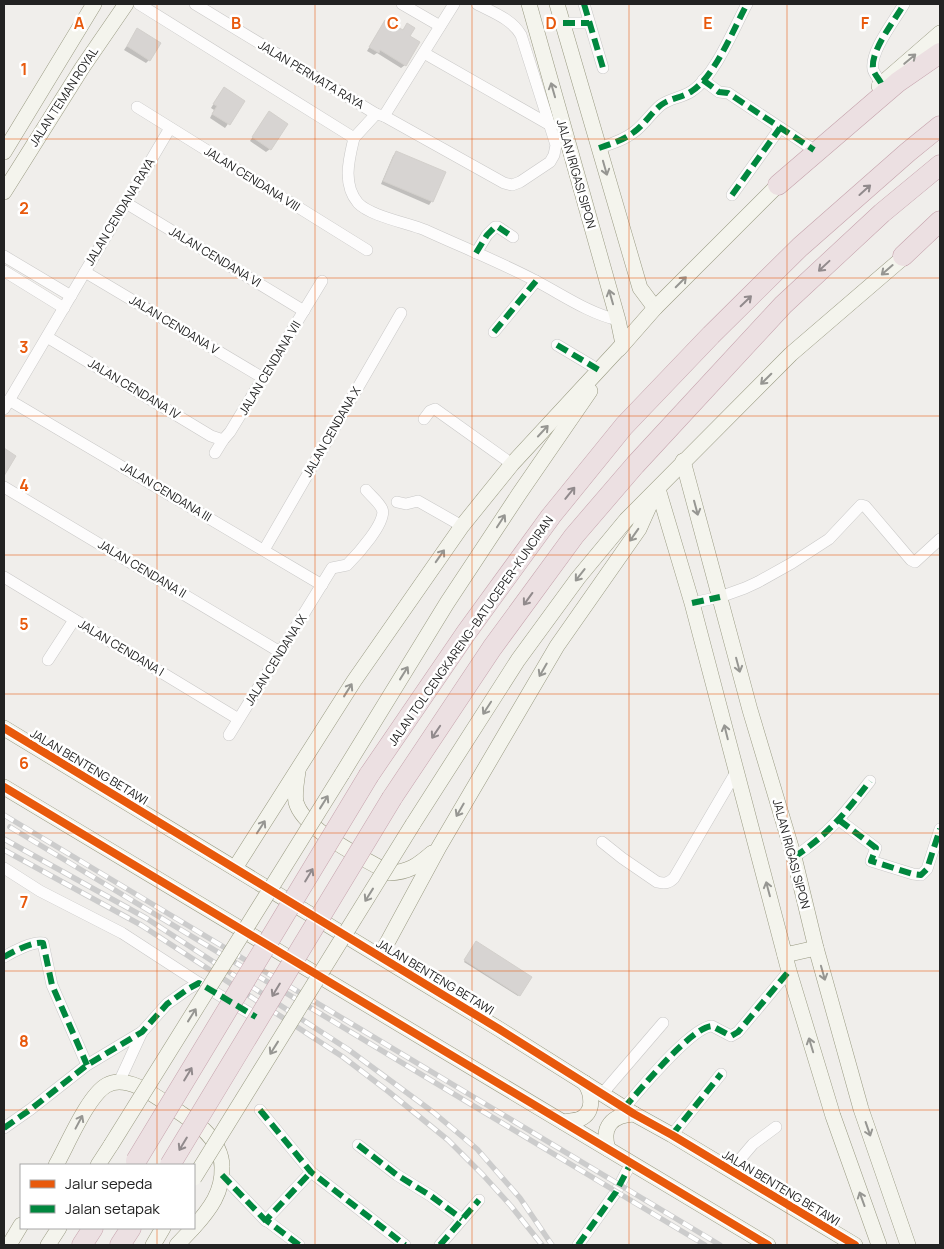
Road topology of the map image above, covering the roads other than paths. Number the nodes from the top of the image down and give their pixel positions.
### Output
1 (94, 4) edge
2 (126, 4) edge
3 (139, 4) edge
4 (195, 4) edge
5 (402, 4) edge
6 (454, 4) edge
7 (477, 4) edge
8 (529, 4) edge
9 (558, 4) edge
10 (584, 4) edge
11 (747, 4) edge
12 (904, 4) edge
13 (563, 23) junction
14 (589, 23) junction
15 (440, 26) junction
16 (940, 33) edge
17 (424, 52) junction
18 (940, 53) edge
19 (603, 68) dead end
20 (703, 80) junction
21 (881, 83) junction
22 (136, 107) dead end
23 (380, 115) junction
24 (550, 125) junction
25 (940, 126) edge
26 (170, 128) junction
27 (780, 128) junction
28 (354, 138) junction
29 (599, 148) junction
30 (814, 150) junction
31 (4, 152) edge
32 (940, 165) edge
33 (778, 185) junction
34 (4, 192) edge
35 (732, 195) dead end
36 (126, 203) junction
37 (940, 221) edge
38 (940, 231) edge
39 (513, 237) dead end
40 (367, 250) dead end
41 (476, 253) junction
42 (4, 256) edge
43 (903, 256) junction
44 (4, 271) edge
45 (85, 272) junction
46 (322, 281) dead end
47 (536, 281) junction
48 (70, 296) junction
49 (64, 308) junction
50 (304, 311) junction
51 (401, 313) dead end
52 (651, 313) junction
53 (618, 320) junction
54 (494, 332) dead end
55 (46, 337) junction
56 (625, 341) junction
57 (557, 345) dead end
58 (599, 370) junction
59 (264, 378) junction
60 (6, 404) edge
61 (424, 419) dead end
62 (223, 440) junction
63 (215, 453) dead end
64 (682, 462) junction
65 (512, 464) junction
66 (4, 487) edge
67 (658, 489) junction
68 (366, 490) dead end
69 (397, 502) dead end
70 (462, 526) junction
71 (940, 539) edge
72 (264, 550) junction
73 (4, 577) edge
74 (322, 585) junction
75 (719, 597) junction
76 (693, 603) junction
77 (74, 620) junction
78 (280, 652) junction
79 (48, 660) dead end
80 (239, 718) junction
81 (4, 728) edge
82 (229, 735) dead end
83 (298, 770) junction
84 (736, 772) junction
85 (870, 781) dead end
86 (4, 787) edge
87 (839, 820) junction
88 (940, 828) edge
89 (602, 842) dead end
90 (438, 847) junction
91 (794, 857) junction
92 (4, 868) edge
93 (235, 868) junction
94 (813, 949) junction
95 (788, 954) junction
96 (380, 956) junction
97 (4, 958) edge
98 (789, 971) junction
99 (199, 983) junction
100 (256, 1017) dead end
101 (664, 1023) dead end
102 (142, 1032) junction
103 (87, 1065) junction
104 (720, 1074) dead end
105 (119, 1082) junction
106 (585, 1083) junction
107 (602, 1094) junction
108 (260, 1110) dead end
109 (629, 1111) junction
110 (563, 1122) junction
111 (776, 1127) dead end
112 (4, 1128) edge
113 (672, 1135) junction
114 (358, 1145) dead end
115 (608, 1150) junction
116 (134, 1163) edge
117 (631, 1163) junction
118 (57, 1164) edge
119 (99, 1164) edge
120 (171, 1164) edge
121 (730, 1171) junction
122 (311, 1172) junction
123 (195, 1176) edge
124 (222, 1176) junction
125 (479, 1200) dead end
126 (462, 1219) junction
127 (266, 1221) junction
128 (195, 1225) edge
129 (20, 1226) edge
130 (58, 1229) edge
131 (92, 1229) edge
132 (130, 1229) edge
133 (163, 1229) edge
134 (191, 1229) edge
135 (9, 1245) edge
136 (48, 1245) edge
137 (82, 1245) edge
138 (120, 1245) edge
139 (153, 1245) edge
140 (177, 1245) edge
141 (300, 1245) edge
142 (405, 1245) edge
143 (440, 1245) edge
144 (578, 1245) edge
145 (768, 1245) edge
146 (855, 1245) edge
147 (879, 1245) edge
148 (908, 1245) edge

1 - 31 main road, JALAN TEMAN ROYAL
2 - 34 main road, JALAN TEMAN ROYAL
3 - 28 street
4 - 23 street, JALAN PERMATA RAYA
5 - 15 street
6 - 15 street
7 - 24 street
53 -> 8 main road, JALAN IRIGASI SIPON
9 - 13 main road
10 - 14 street
11 - 20 street
12 - 21 street
13 - 14 street
13 - 29 main road
14 - 19 street
15 - 17 street
21 -> 16 main road
17 - 23 street
17 - 24 street
18 - 33 highway
20 - 27 street
20 - 29 street
21 - 30 main road
22 - 26 street, JALAN CENDANA VIII
23 - 24 street, JALAN PERMATA RAYA
23 - 28 street
116 -> 25 highway, JALAN TOL CENGKARENG–BATUCEPER–KUNCIRAN, bridge
26 - 36 street, JALAN CENDANA RAYA
26 - 40 street, JALAN CENDANA VIII
27 - 30 street
27 - 35 street
28 - 41 street
29 -> 52 main road
30 - 33 main road
32 -> 120 highway, bridge
52 -> 33 main road
36 - 45 street, JALAN CENDANA RAYA
36 - 50 street, JALAN CENDANA VI
37 - 43 highway
38 - 43 main road
39 - 41 street
41 - 47 street
42 - 48 street
43 -> 64 main road
44 - 49 street
45 - 48 street, JALAN CENDANA RAYA
45 - 59 street, JALAN CENDANA V
46 - 50 street, JALAN CENDANA VII
47 - 53 street
47 - 54 street
48 - 49 street, JALAN CENDANA RAYA
49 - 55 street, JALAN CENDANA RAYA
50 - 59 street, JALAN CENDANA VII
51 - 72 street, JALAN CENDANA X
52 - 56 main road
53 - 56 main road, JALAN IRIGASI SIPON
55 - 60 street, JALAN CENDANA RAYA
55 - 62 street, JALAN CENDANA IV
56 - 58 main road
119 -> 56 main road, bridge
57 - 58 street
65 -> 58 main road
59 - 62 street, JALAN CENDANA VII
60 - 72 street, JALAN CENDANA III
61 - 65 street
62 - 63 street, JALAN CENDANA VII
64 - 67 main road
64 -> 75 main road, JALAN IRIGASI SIPON
65 - 70 main road
66 - 78 street, JALAN CENDANA II
67 - 76 main road
67 -> 90 main road
67 -> 123 main road, bridge
68 - 74 street, JALAN CENDANA IX
69 - 70 street
83 -> 70 main road
71 - 75 street
72 - 74 street, JALAN CENDANA III
73 - 77 street, JALAN CENDANA I
74 - 78 street, JALAN CENDANA IX
75 - 76 street
75 -> 91 main road, JALAN IRIGASI SIPON
84 -> 76 main road
77 - 79 street
77 - 80 street, JALAN CENDANA I
78 - 80 street, JALAN CENDANA IX
80 - 82 street, JALAN CENDANA IX
81 - 93 main road, JALAN BENTENG BETAWI
83 - 90 main road
93 -> 83 main road
84 - 89 street
95 -> 84 main road
85 - 87 street
86 - 110 main road
87 - 88 street
87 - 91 street
90 - 96 main road
91 - 94 main road, JALAN IRIGASI SIPON
92 - 99 street
93 - 96 main road, JALAN BENTENG BETAWI
94 - 95 main road
94 -> 148 main road, JALAN IRIGASI SIPON
95 - 98 main road
96 - 106 main road, JALAN BENTENG BETAWI
97 - 103 street
98 - 109 street
147 -> 98 main road
99 - 100 street
99 - 102 street
101 - 107 street
102 - 103 street
102 - 105 street
103 - 112 street
104 - 113 street
118 -> 105 main road
105 - 124 main road
106 - 107 main road, JALAN BENTENG BETAWI
106 - 110 main road
107 - 109 main road, JALAN BENTENG BETAWI
108 - 122 street
109 - 113 main road, JALAN BENTENG BETAWI
109 - 115 main road
110 - 115 main road
111 - 121 street
113 - 121 main road, JALAN BENTENG BETAWI
114 - 126 street
115 - 117 main road
117 - 144 street
117 - 145 main road
121 - 146 main road, JALAN BENTENG BETAWI
122 - 127 street
122 - 142 street
124 - 127 street
124 - 128 main road
125 - 126 street
126 - 143 street
127 - 141 street
129 - 135 main road
130 - 136 main road
131 - 137 highway
132 - 138 highway
133 - 139 main road
134 - 140 main road

